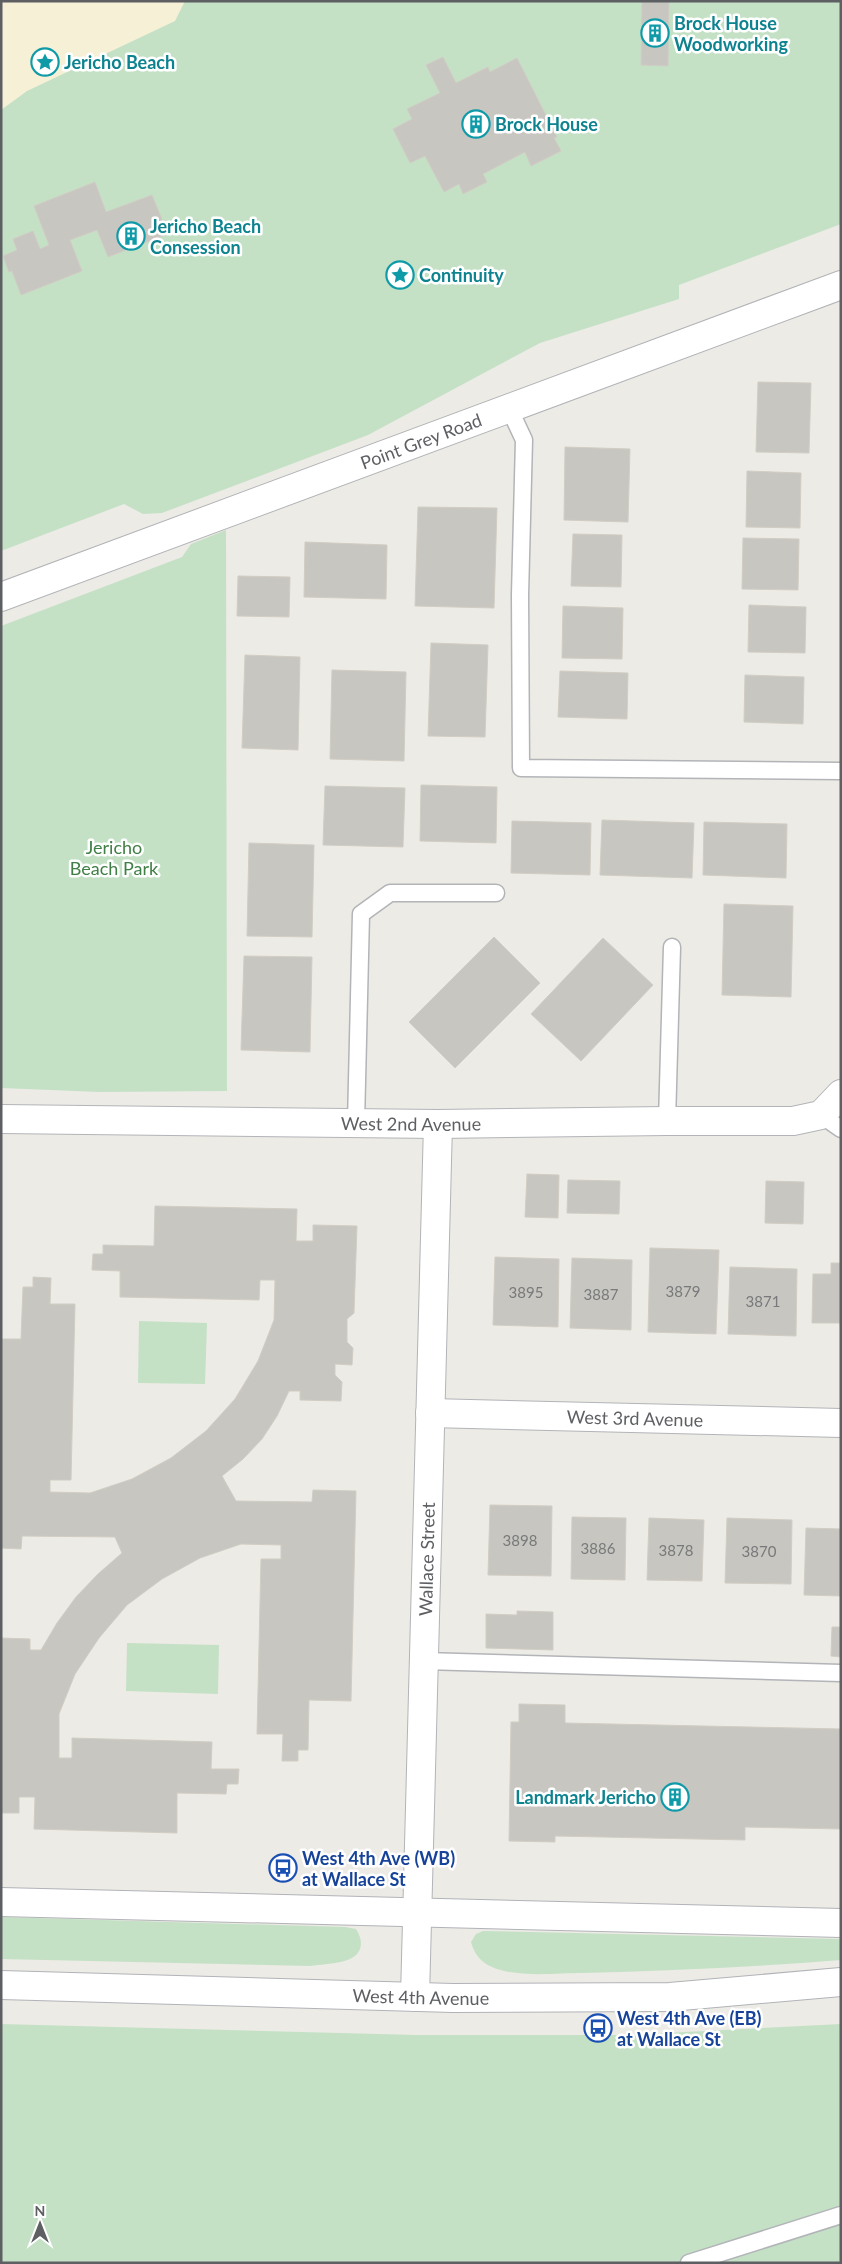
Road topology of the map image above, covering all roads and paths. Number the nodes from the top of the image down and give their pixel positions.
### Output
1 (841, 285) edge
2 (509, 408) junction
3 (1, 596) edge
4 (841, 771) edge
5 (496, 893) dead end
6 (672, 947) dead end
7 (841, 1094) edge
8 (1, 1119) edge
9 (667, 1120) junction
10 (831, 1122) edge
11 (356, 1123) junction
12 (438, 1124) junction
13 (430, 1412) junction
14 (841, 1423) edge
15 (424, 1661) junction
16 (841, 1673) edge
17 (1, 1902) edge
18 (417, 1912) junction
19 (841, 1923) edge
20 (841, 1982) edge
21 (1, 1985) edge
22 (415, 1996) junction
23 (841, 2215) edge
24 (688, 2263) edge

1 - 2 street, Point Grey Road
2 - 3 street, Point Grey Road
2 - 4 lane
5 - 11 lane
6 - 9 lane
7 - 10 street
8 - 11 street, West 2nd Avenue
9 - 10 street, West 2nd Avenue
9 - 12 street, West 2nd Avenue
11 - 12 street, West 2nd Avenue
12 - 13 street, Wallace Street
13 - 14 street, West 3rd Avenue
13 - 15 street, Wallace Street
15 - 16 lane
15 - 18 street, Wallace Street
17 - 18 street
18 - 19 street
18 - 22 street, Wallace Street
20 - 22 street, West 4th Avenue
21 - 22 street, West 4th Avenue
23 - 24 lane

